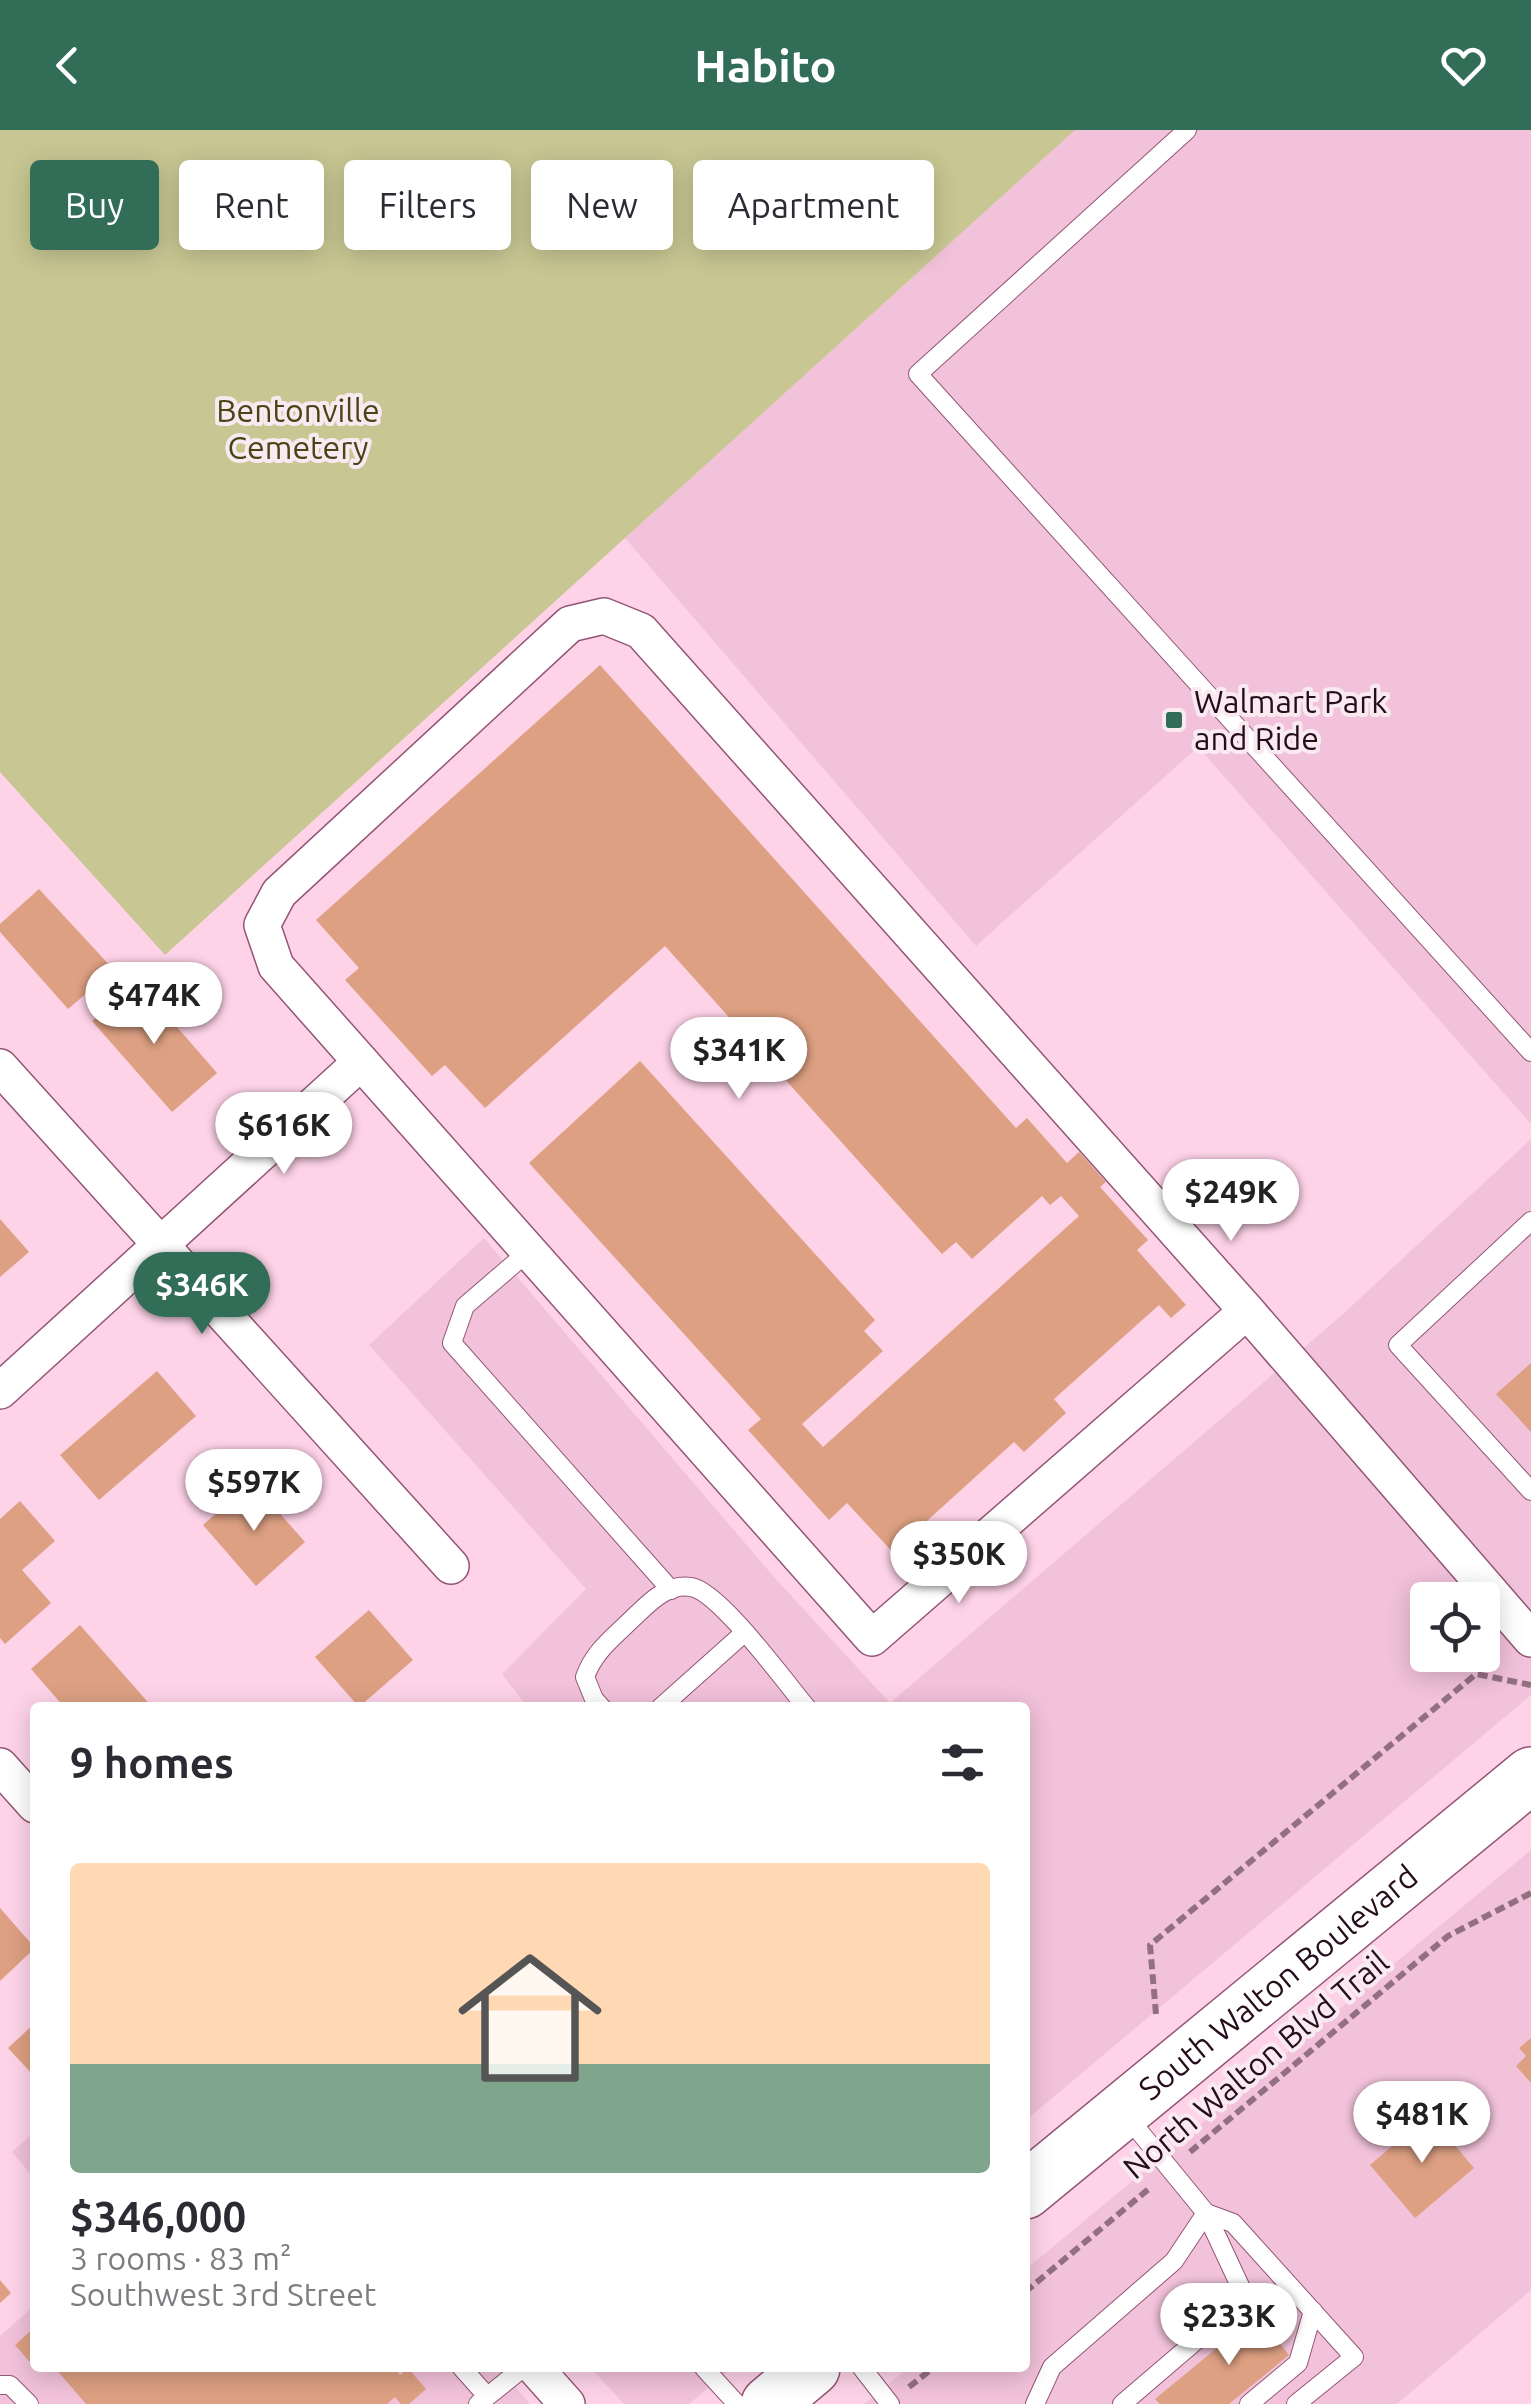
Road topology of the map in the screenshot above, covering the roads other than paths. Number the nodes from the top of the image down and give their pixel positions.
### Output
1 (1187, 130) edge
2 (1531, 1052) edge
3 (362, 1062) junction
4 (0, 1067) edge
5 (1531, 1220) edge
6 (162, 1244) junction
7 (529, 1251) junction
8 (1248, 1312) junction
9 (0, 1391) edge
10 (1531, 1491) edge
11 (450, 1566) dead end
12 (671, 1590) junction
13 (744, 1633) junction
14 (1531, 1639) edge
15 (597, 1702) edge
16 (667, 1702) edge
17 (802, 1702) edge
18 (0, 1766) edge
19 (1531, 1775) edge
20 (30, 1800) edge
21 (1122, 2110) junction
22 (1036, 2174) edge
23 (1206, 2213) junction
24 (1313, 2311) junction
25 (465, 2372) edge
26 (518, 2372) edge
27 (539, 2372) edge
28 (708, 2372) edge
29 (807, 2372) edge
30 (865, 2372) edge
31 (0, 2384) edge
32 (483, 2400) edge
33 (29, 2404) edge
34 (567, 2404) edge
35 (737, 2404) edge
36 (768, 2404) edge
37 (890, 2404) edge
38 (1035, 2404) edge
39 (1122, 2404) edge
40 (1249, 2404) edge
41 (1296, 2404) edge

1 - 2 lane
3 - 6 street
3 - 7 street
3 - 8 street
4 - 6 street
5 - 10 lane
6 - 9 street
6 - 11 street
7 - 8 street
7 - 12 lane
8 - 14 street
12 - 13 lane
12 - 15 lane
13 - 16 lane
13 - 17 lane
18 - 20 street
19 - 21 main road, South Walton Boulevard
21 - 22 main road, South Walton Boulevard
21 - 23 lane
23 - 24 lane
23 - 38 lane
23 - 39 lane
24 - 40 lane
24 - 41 lane
25 - 32 lane
26 - 32 lane
27 - 34 street
28 - 35 lane
29 - 36 main road
30 - 37 lane
31 - 33 lane

